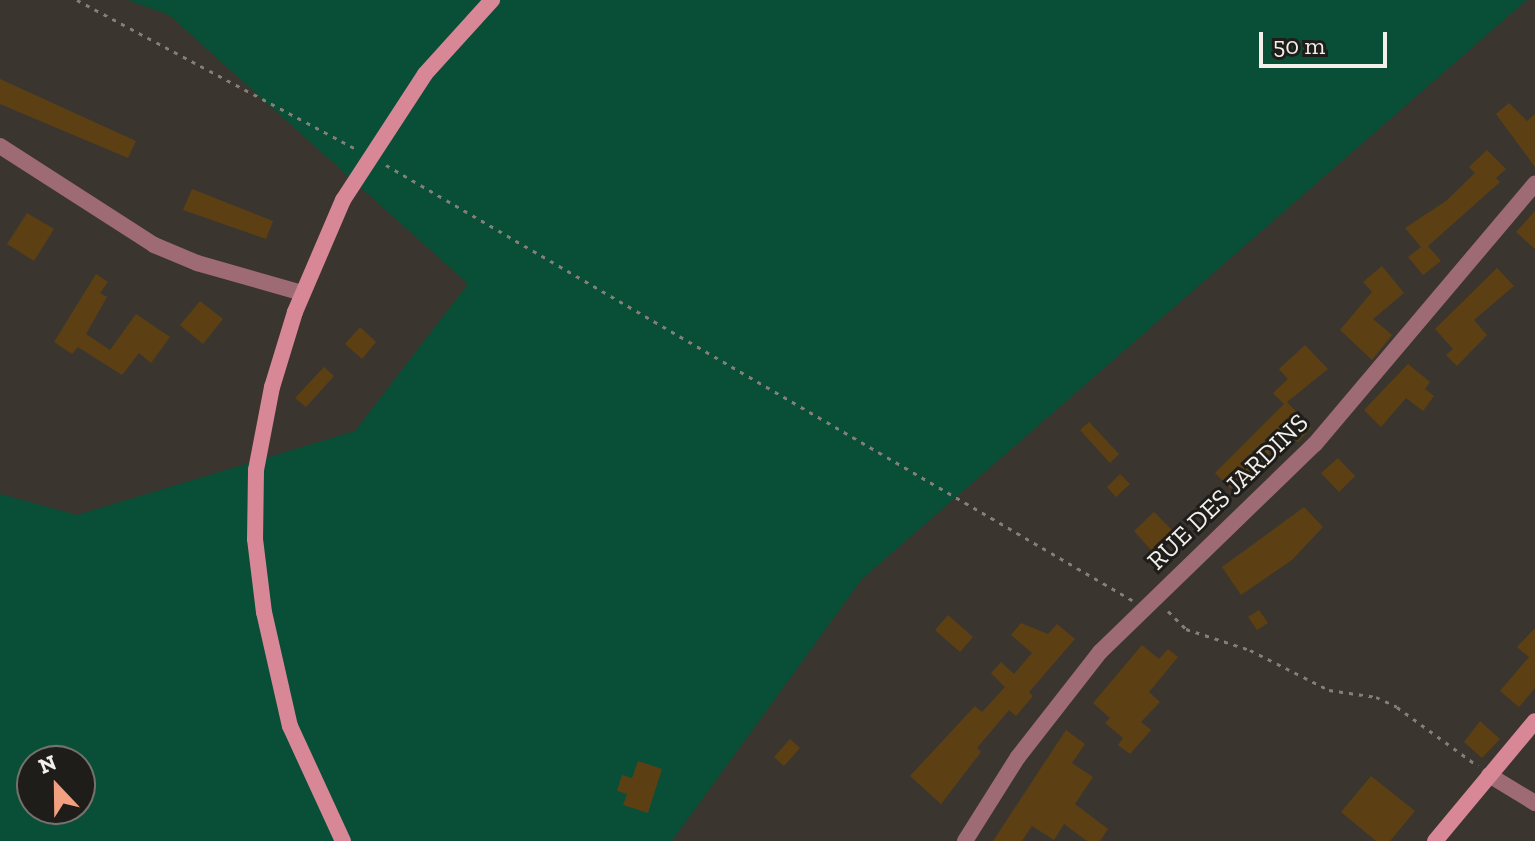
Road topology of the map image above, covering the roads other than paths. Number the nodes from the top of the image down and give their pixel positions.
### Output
1 (492, 0) edge
2 (0, 146) edge
3 (1535, 184) edge
4 (302, 293) junction
5 (1535, 721) edge
6 (1489, 775) junction
7 (1535, 803) edge
8 (343, 841) edge
9 (965, 841) edge
10 (1435, 841) edge

1 - 4 main road, bridge
2 - 4 street
3 - 9 street, RUE DES JARDINS
4 - 8 main road
5 - 6 main road
6 - 7 street
6 - 10 main road

